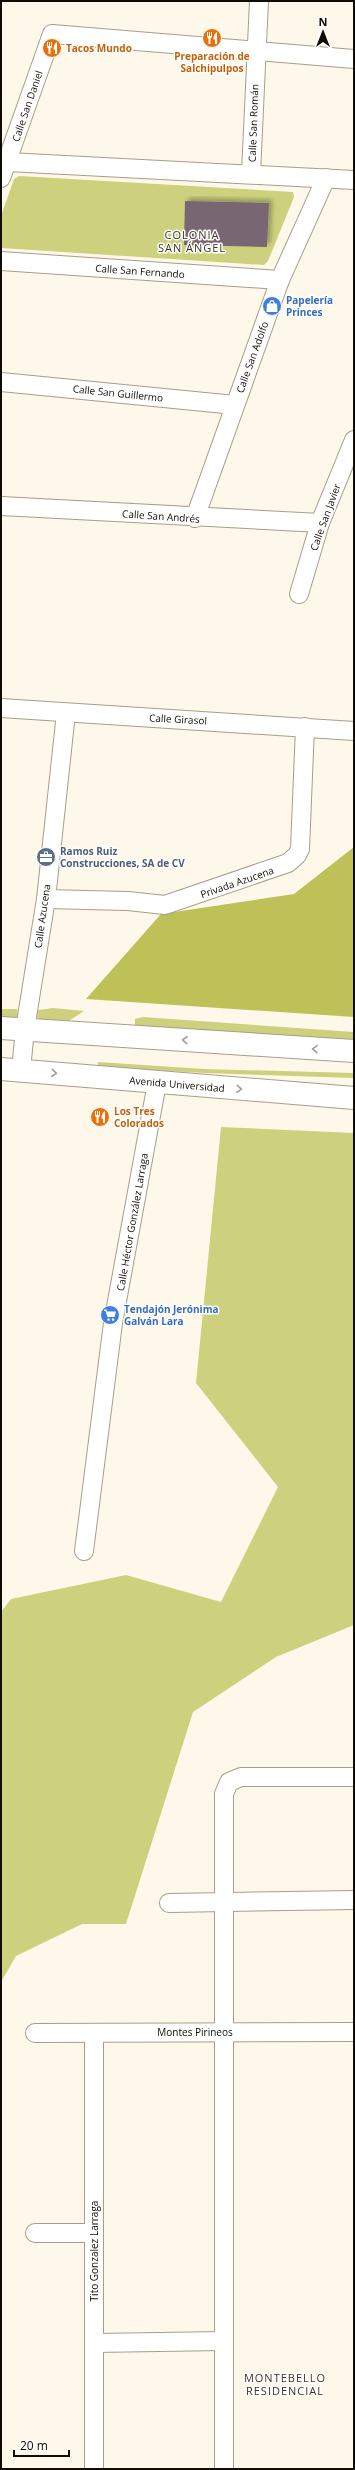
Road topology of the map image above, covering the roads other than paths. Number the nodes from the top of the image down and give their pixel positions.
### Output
1 (259, 1) edge
2 (256, 52) junction
3 (354, 59) edge
4 (4, 170) edge
5 (251, 173) junction
6 (326, 178) junction
7 (354, 180) edge
8 (1, 261) edge
9 (280, 280) junction
10 (1, 382) edge
11 (235, 405) junction
12 (354, 440) edge
13 (1, 506) edge
14 (195, 518) junction
15 (320, 523) junction
16 (299, 594) dead end
17 (1, 708) edge
18 (66, 713) junction
19 (305, 727) junction
20 (354, 731) edge
21 (46, 900) junction
22 (1, 1028) edge
23 (24, 1029) junction
24 (354, 1051) edge
25 (11, 1070) edge
26 (157, 1083) junction
27 (354, 1098) edge
28 (84, 1551) dead end
29 (354, 1777) edge
30 (354, 1900) edge
31 (226, 1902) junction
32 (169, 1903) dead end
33 (225, 2032) junction
34 (354, 2032) edge
35 (35, 2033) dead end
36 (94, 2033) junction
37 (35, 2233) dead end
38 (94, 2233) junction
39 (224, 2341) junction
40 (94, 2343) junction
41 (94, 2469) edge
42 (224, 2469) edge

1 - 2 street, Calle San Román
2 - 3 street
2 - 4 street, Calle San Daniel
2 - 5 street, Calle San Román
4 - 5 street
5 - 6 street
6 - 7 street
6 - 9 street, Calle San Adolfo
8 - 9 street, Calle San Fernando
9 - 11 street, Calle San Adolfo
10 - 11 street, Calle San Guillermo
11 - 14 street, Calle San Adolfo
12 - 15 street, Calle San Javier
13 - 14 street, Calle San Andrés
14 - 15 street, Calle San Andrés
15 - 16 street, Calle San Javier
17 - 18 street, Calle Girasol
18 - 19 street, Calle Girasol
18 - 21 street, Calle Azucena
19 - 20 street, Calle Girasol
19 - 21 street, Privada Azucena
21 - 23 street, Calle Azucena
22 - 23 main road
24 -> 23 main road
23 - 25 street, Calle Azucena
25 -> 26 main road, Avenida Universidad
26 -> 27 main road, Avenida Universidad
26 - 28 street, Calle Héctor González Larraga
29 - 31 street
30 - 31 street
31 - 32 street
31 - 33 street
33 - 34 street, Montes Pirineos
33 - 36 street, Montes Pirineos
33 - 39 street
35 - 36 street, Montes Pirineos
36 - 38 street, Tito Gonzalez Larraga
37 - 38 street
38 - 40 street, Tito Gonzalez Larraga
39 - 40 street
39 - 42 street
40 - 41 street, Tito Gonzalez Larraga

